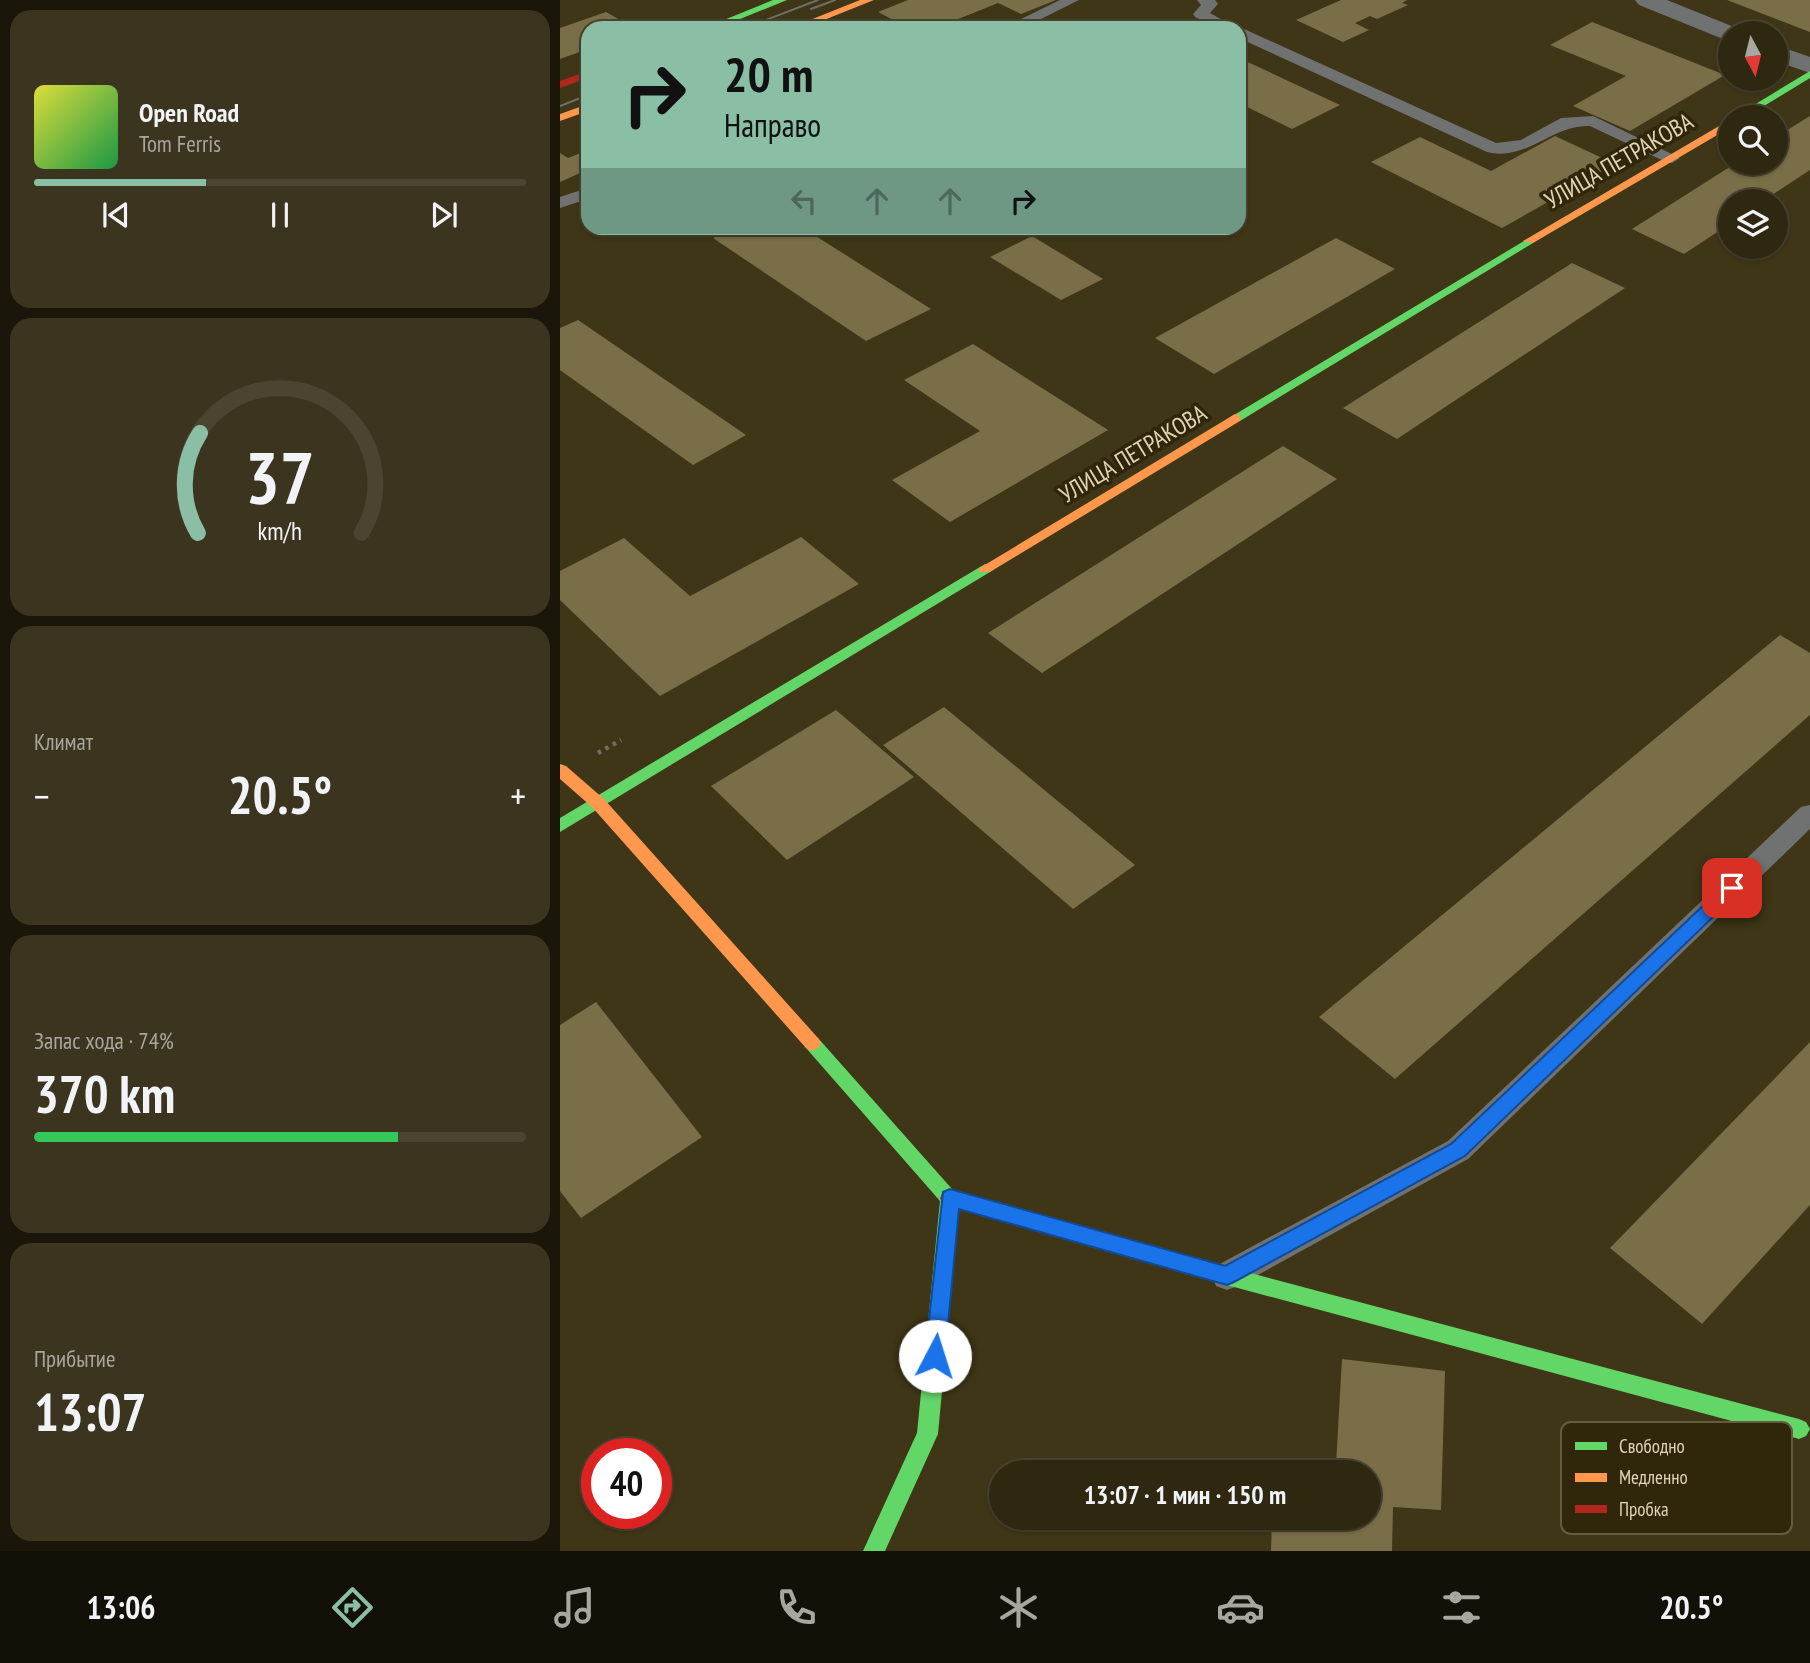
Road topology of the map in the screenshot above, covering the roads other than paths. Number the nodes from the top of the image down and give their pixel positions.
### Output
1 (782, 0) edge
2 (869, 0) edge
3 (1072, 0) edge
4 (1204, 0) edge
5 (1647, 0) edge
6 (727, 21) edge
7 (814, 21) edge
8 (1026, 21) edge
9 (1215, 21) edge
10 (1718, 29) edge
11 (1246, 35) edge
12 (1788, 57) edge
13 (1810, 66) edge
14 (1810, 74) edge
15 (581, 77) edge
16 (560, 85) edge
17 (1759, 105) edge
18 (581, 110) edge
19 (560, 118) edge
20 (1718, 130) edge
21 (1672, 158) junction
22 (581, 196) edge
23 (560, 203) edge
24 (560, 770) edge
25 (598, 803) junction
26 (1810, 814) edge
27 (560, 826) edge
28 (950, 1198) junction
29 (1227, 1276) junction
30 (1791, 1422) edge
31 (874, 1551) edge

1 - 6 street
2 - 7 street
3 - 8 lane
4 - 9 lane
5 - 10 street
11 - 21 lane
12 - 13 street
14 - 17 street
15 - 16 street
18 - 19 street
20 - 21 street, УЛИЦА ПЕТРАКОВА
21 - 25 street, УЛИЦА ПЕТРАКОВА
22 - 23 lane
24 - 25 street
25 - 27 street, УЛИЦА ПЕТРАКОВА
25 - 28 street
26 - 29 lane
28 - 29 street
28 - 31 street
29 - 30 street

